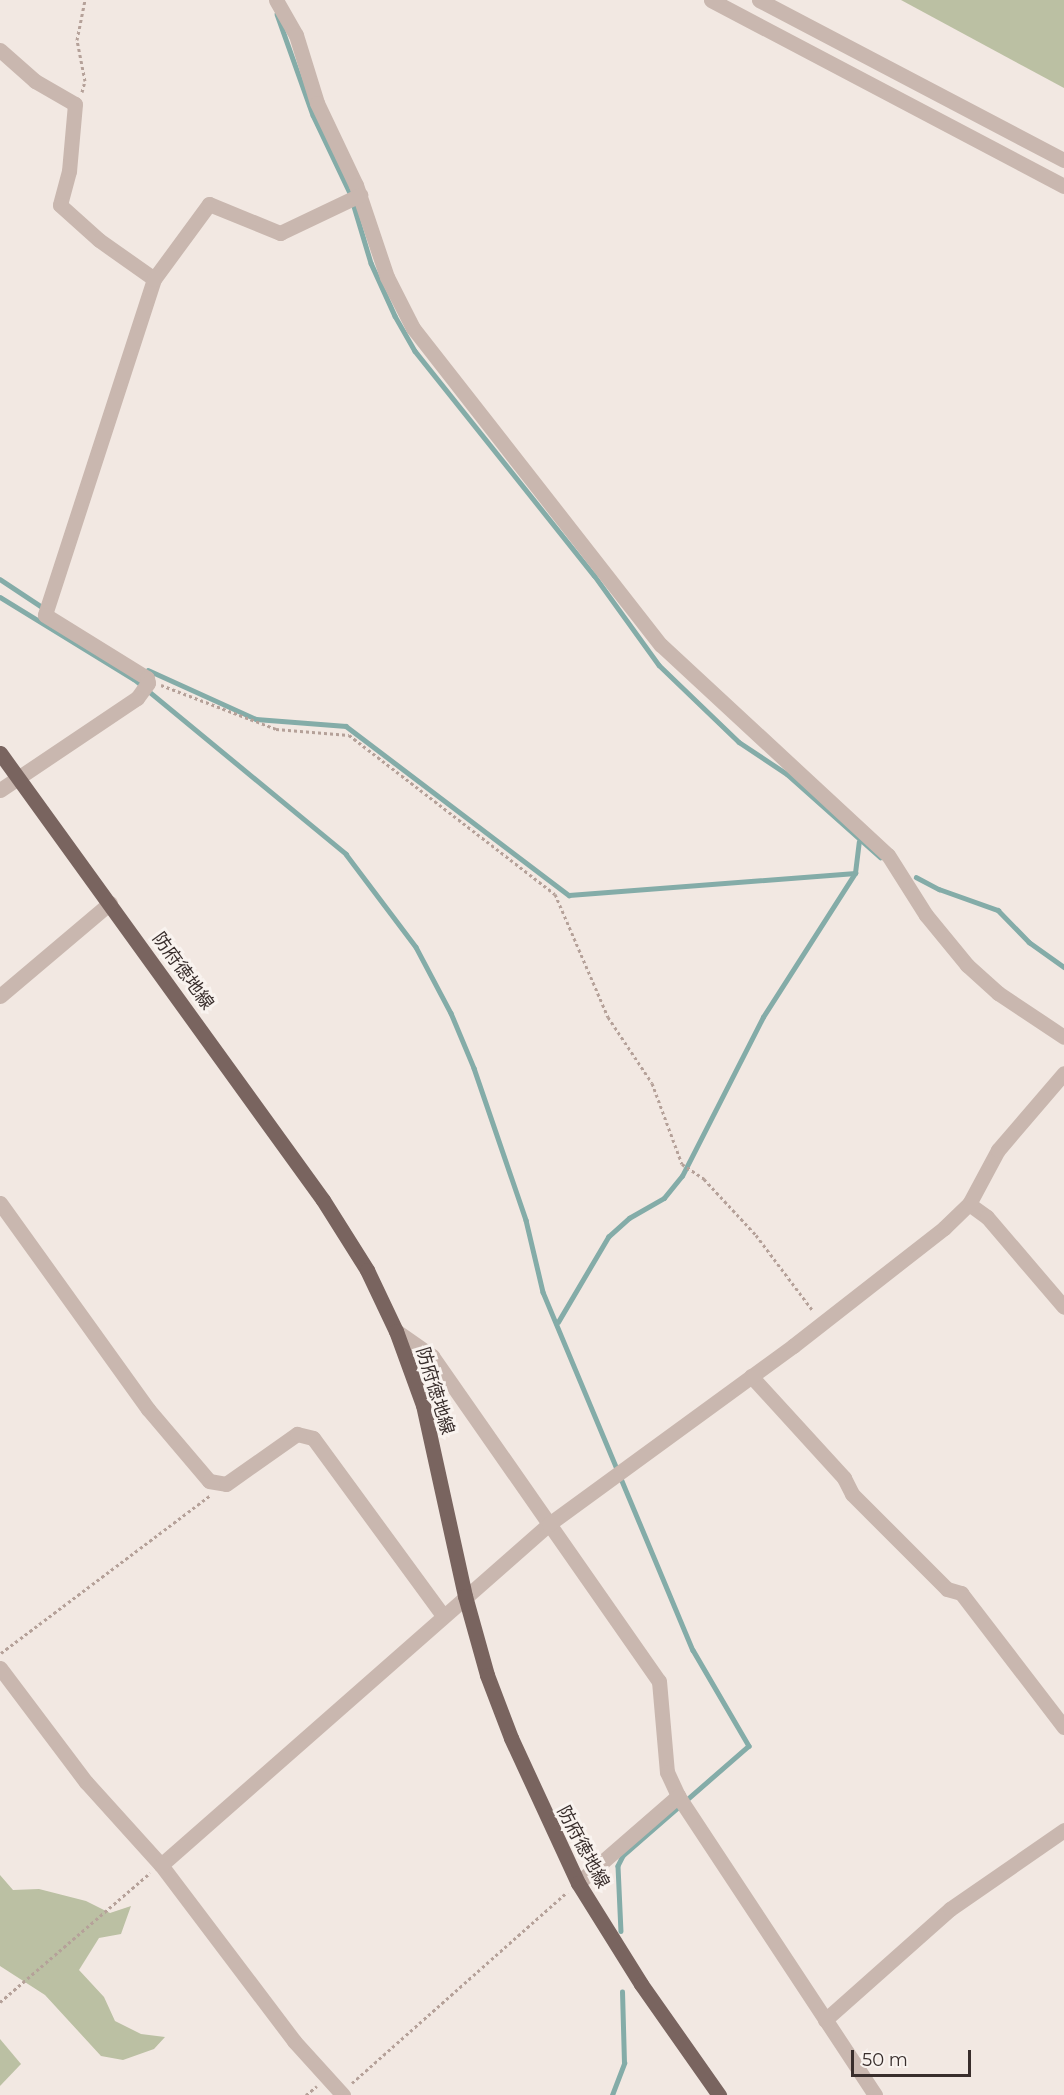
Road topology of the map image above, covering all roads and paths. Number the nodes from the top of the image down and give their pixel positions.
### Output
1 (85, 0) edge
2 (711, 0) edge
3 (759, 0) edge
4 (279, 3) edge
5 (0, 50) edge
6 (75, 104) junction
7 (1064, 160) edge
8 (1064, 186) edge
9 (354, 197) junction
10 (154, 279) junction
11 (148, 683) junction
12 (0, 753) edge
13 (18, 778) junction
14 (0, 790) edge
15 (110, 903) junction
16 (0, 996) edge
17 (1064, 1037) edge
18 (1064, 1073) edge
19 (0, 1203) edge
20 (969, 1204) junction
21 (1064, 1307) edge
22 (822, 1323) junction
23 (396, 1330) junction
24 (751, 1376) junction
25 (219, 1482) junction
26 (549, 1524) junction
27 (465, 1596) junction
28 (442, 1614) junction
29 (0, 1653) edge
30 (0, 1668) edge
31 (1064, 1727) edge
32 (678, 1796) junction
33 (1064, 1830) edge
34 (161, 1865) junction
35 (578, 1883) junction
36 (0, 2002) edge
37 (825, 2020) junction
38 (342, 2094) edge
39 (719, 2095) edge
40 (875, 2095) edge

1 - 6 path
2 - 8 street
3 - 7 street
4 - 9 street
5 - 6 street
6 - 10 street
9 - 10 street
9 - 17 street
10 - 11 street
11 - 13 street
11 - 22 path
12 - 13 main road, 防府徳地線
13 - 14 street
13 - 15 main road, 防府徳地線
15 - 16 street
15 - 23 main road, 防府徳地線
18 - 20 street
19 - 25 street
20 - 21 street
20 - 22 street
22 - 24 street
23 - 26 street
23 - 27 main road, 防府徳地線
24 - 26 street
24 - 31 street
25 - 28 street
25 - 29 path
26 - 27 street
26 - 32 street
27 - 28 street
27 - 35 main road, 防府徳地線
28 - 34 street
30 - 34 street
32 - 35 street
32 - 37 street
33 - 37 street
34 - 36 path
34 - 38 street
35 - 38 path
35 - 39 main road, 防府徳地線
37 - 40 street

